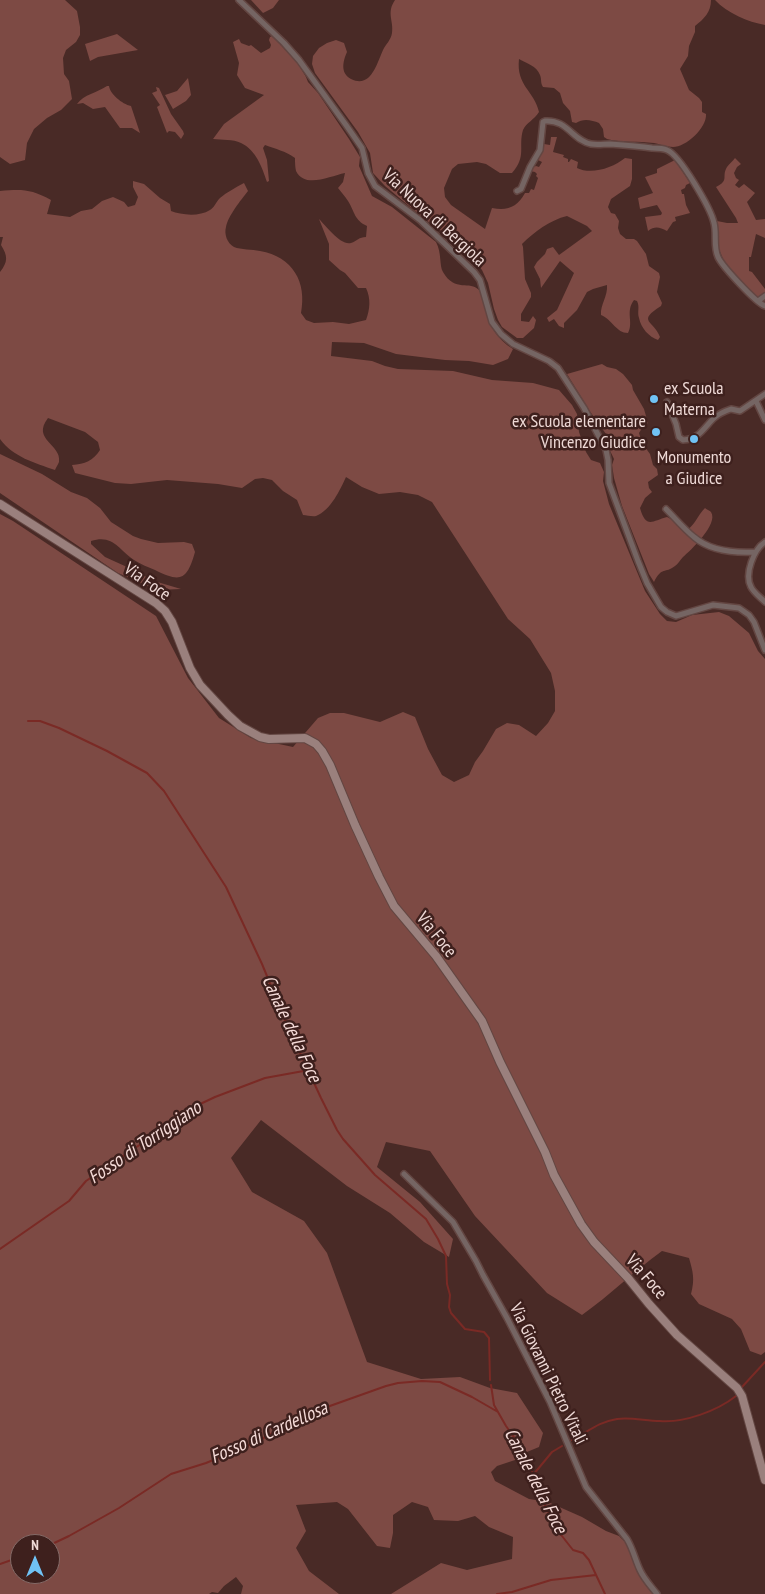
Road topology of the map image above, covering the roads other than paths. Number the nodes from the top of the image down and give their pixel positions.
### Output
1 (239, 0) edge
2 (517, 191) dead end
3 (765, 296) edge
4 (758, 302) junction
5 (765, 306) edge
6 (765, 394) edge
7 (756, 400) junction
8 (667, 402) dead end
9 (765, 420) edge
10 (0, 504) edge
11 (666, 509) dead end
12 (765, 542) edge
13 (755, 552) junction
14 (765, 602) edge
15 (765, 650) edge
16 (404, 1174) dead end
17 (765, 1480) edge
18 (657, 1594) edge

1 - 15 street, Via Nuova di Bergiola
2 - 4 street
3 - 4 street
4 - 5 street
6 - 7 street
7 - 8 street
7 - 9 street
10 - 17 main road, Via Foce
11 - 13 street
12 - 13 street
13 - 14 street
16 - 18 street, Via Giovanni Pietro Vitali

